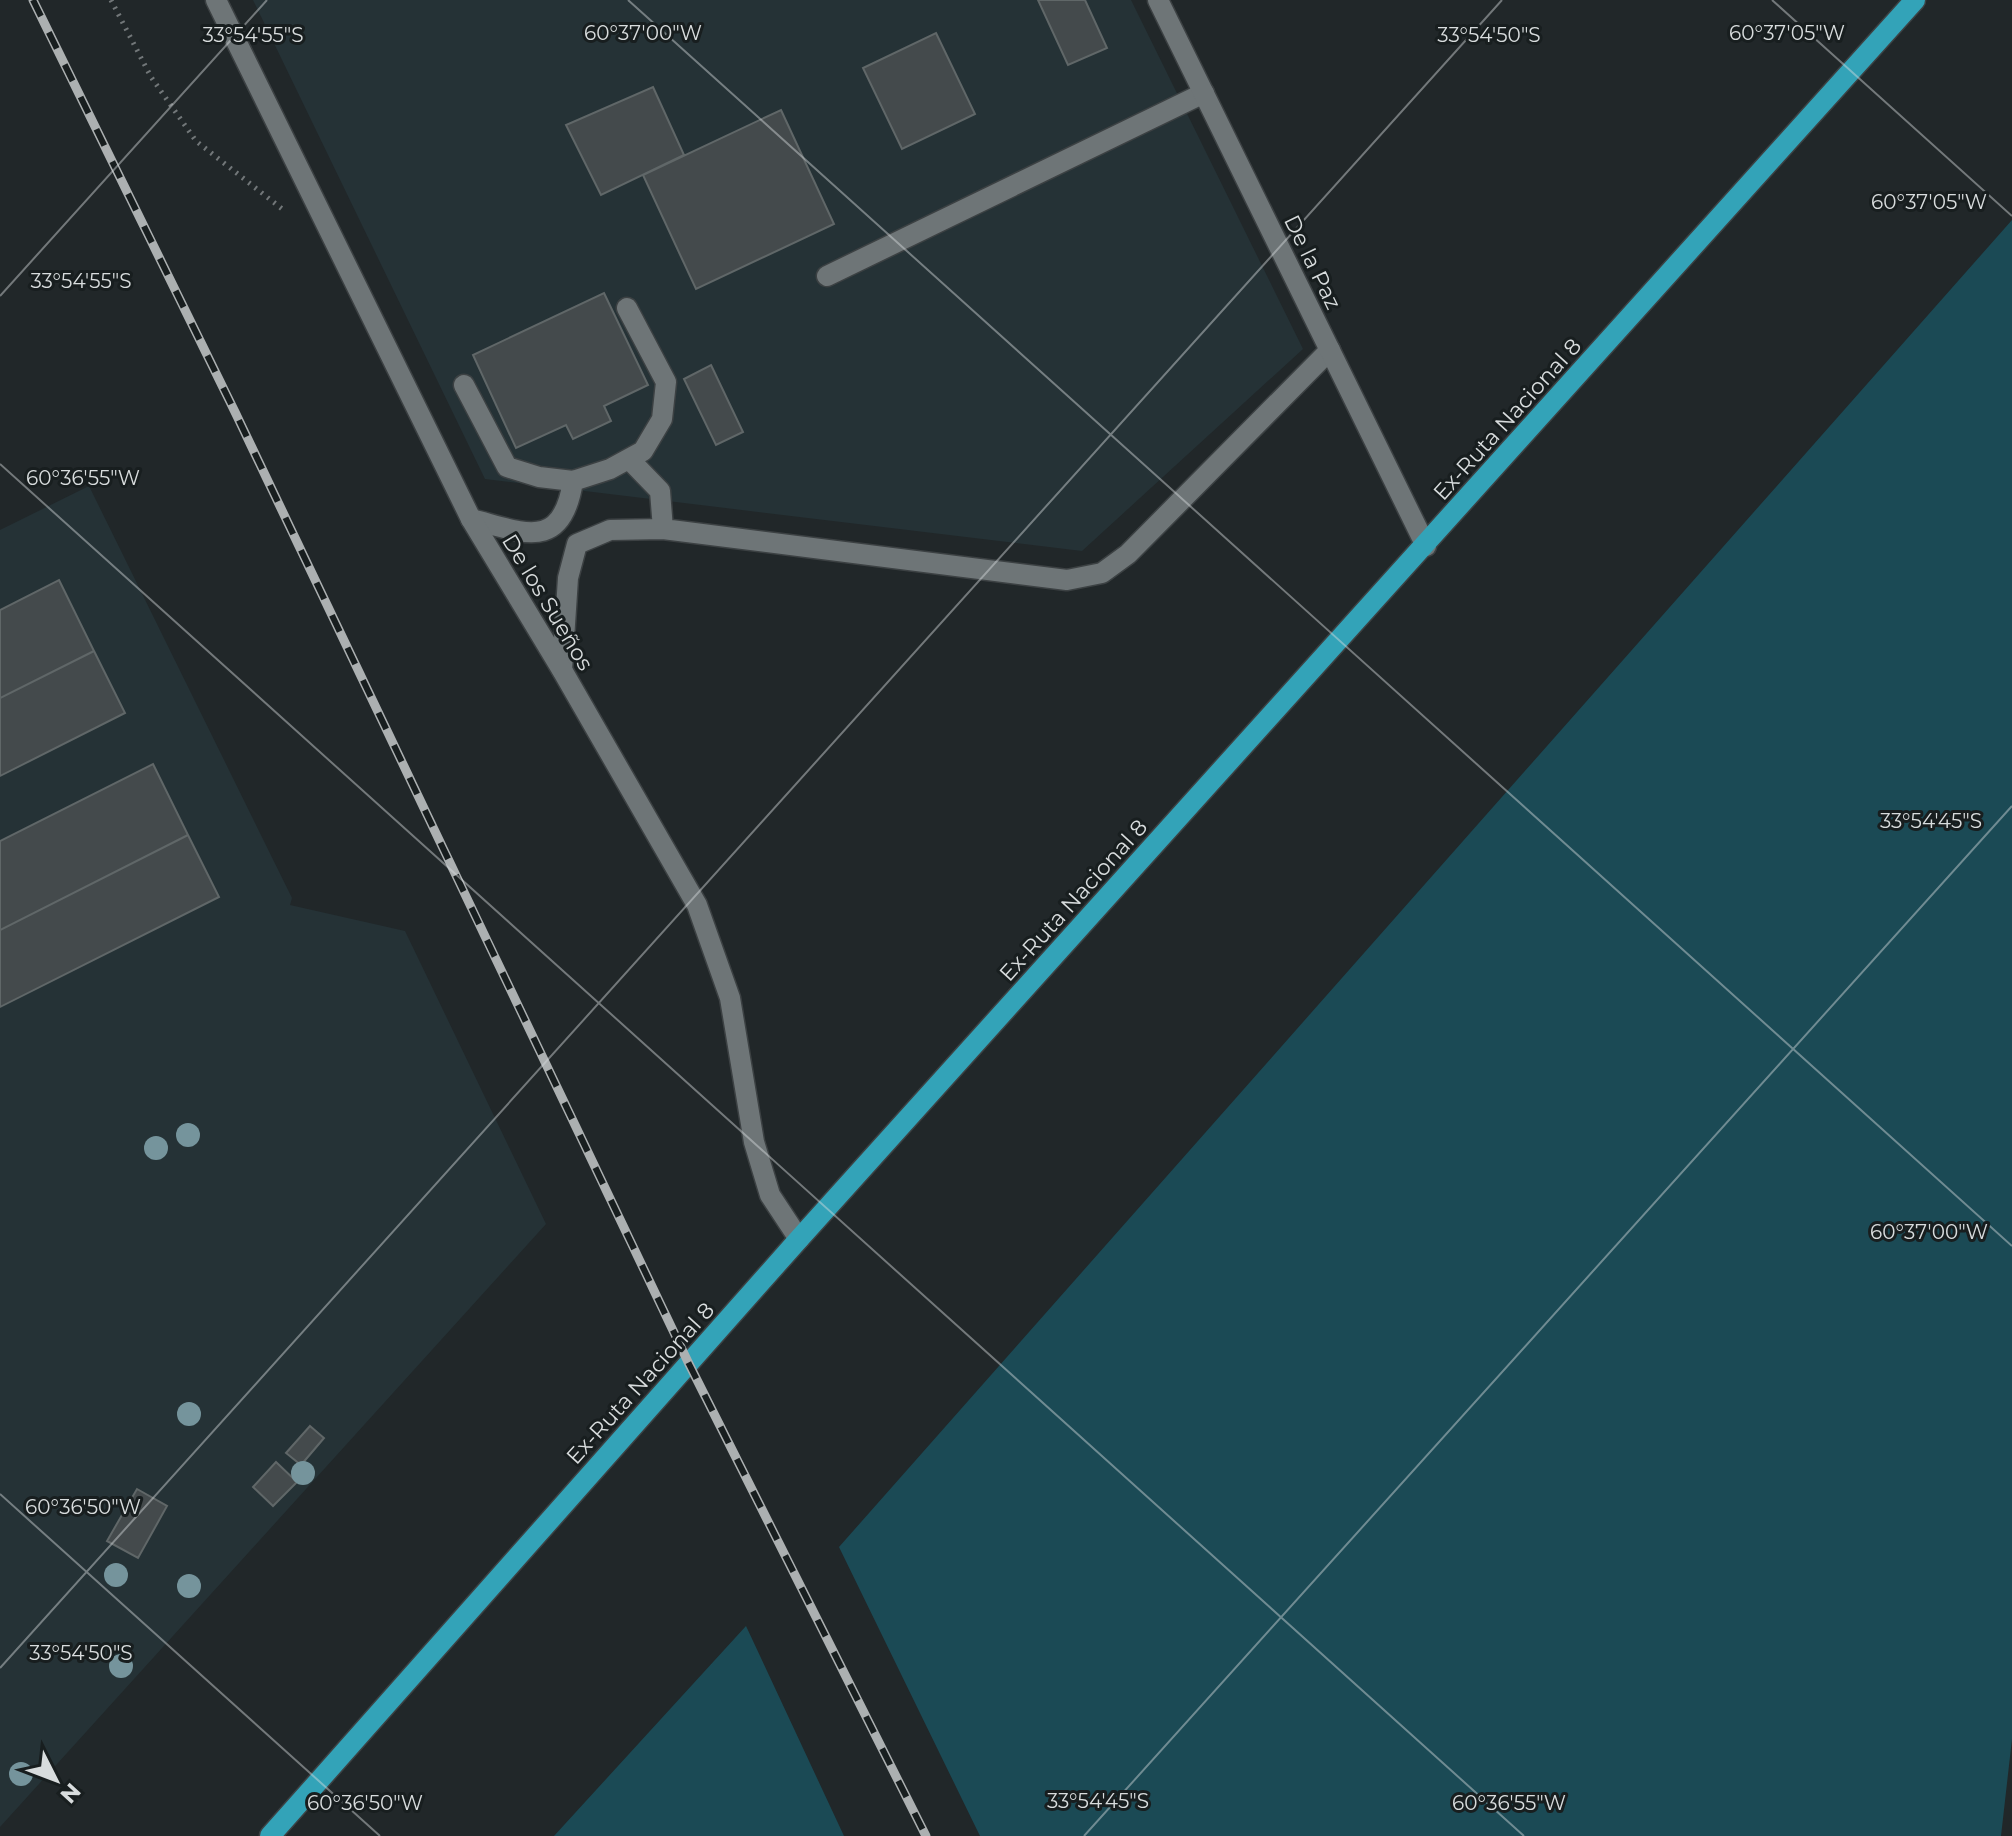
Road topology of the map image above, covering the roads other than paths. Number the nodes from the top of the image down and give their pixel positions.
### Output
1 (216, 0) edge
2 (1158, 0) edge
3 (1915, 0) edge
4 (1204, 93) junction
5 (827, 276) dead end
6 (627, 308) dead end
7 (1330, 350) junction
8 (464, 385) dead end
9 (629, 459) junction
10 (573, 481) junction
11 (471, 519) junction
12 (555, 526) junction
13 (663, 529) junction
14 (577, 544) junction
15 (1426, 546) junction
16 (562, 670) junction
17 (799, 1239) junction
18 (270, 1836) edge

1 - 11 street, De los Sueños
2 - 4 street, De la Paz
3 - 15 main road, Ex-Ruta Nacional 8
4 - 5 street
4 - 7 street, De la Paz
6 - 9 street
7 - 13 street
7 - 15 street, De la Paz
8 - 10 street
9 - 10 street
9 - 13 street
10 - 12 street
11 - 12 street
11 - 16 street, De los Sueños
12 - 14 street
13 - 14 street
14 - 16 street
15 - 17 main road, Ex-Ruta Nacional 8
16 - 17 street, De los Sueños
17 - 18 main road, Ex-Ruta Nacional 8

